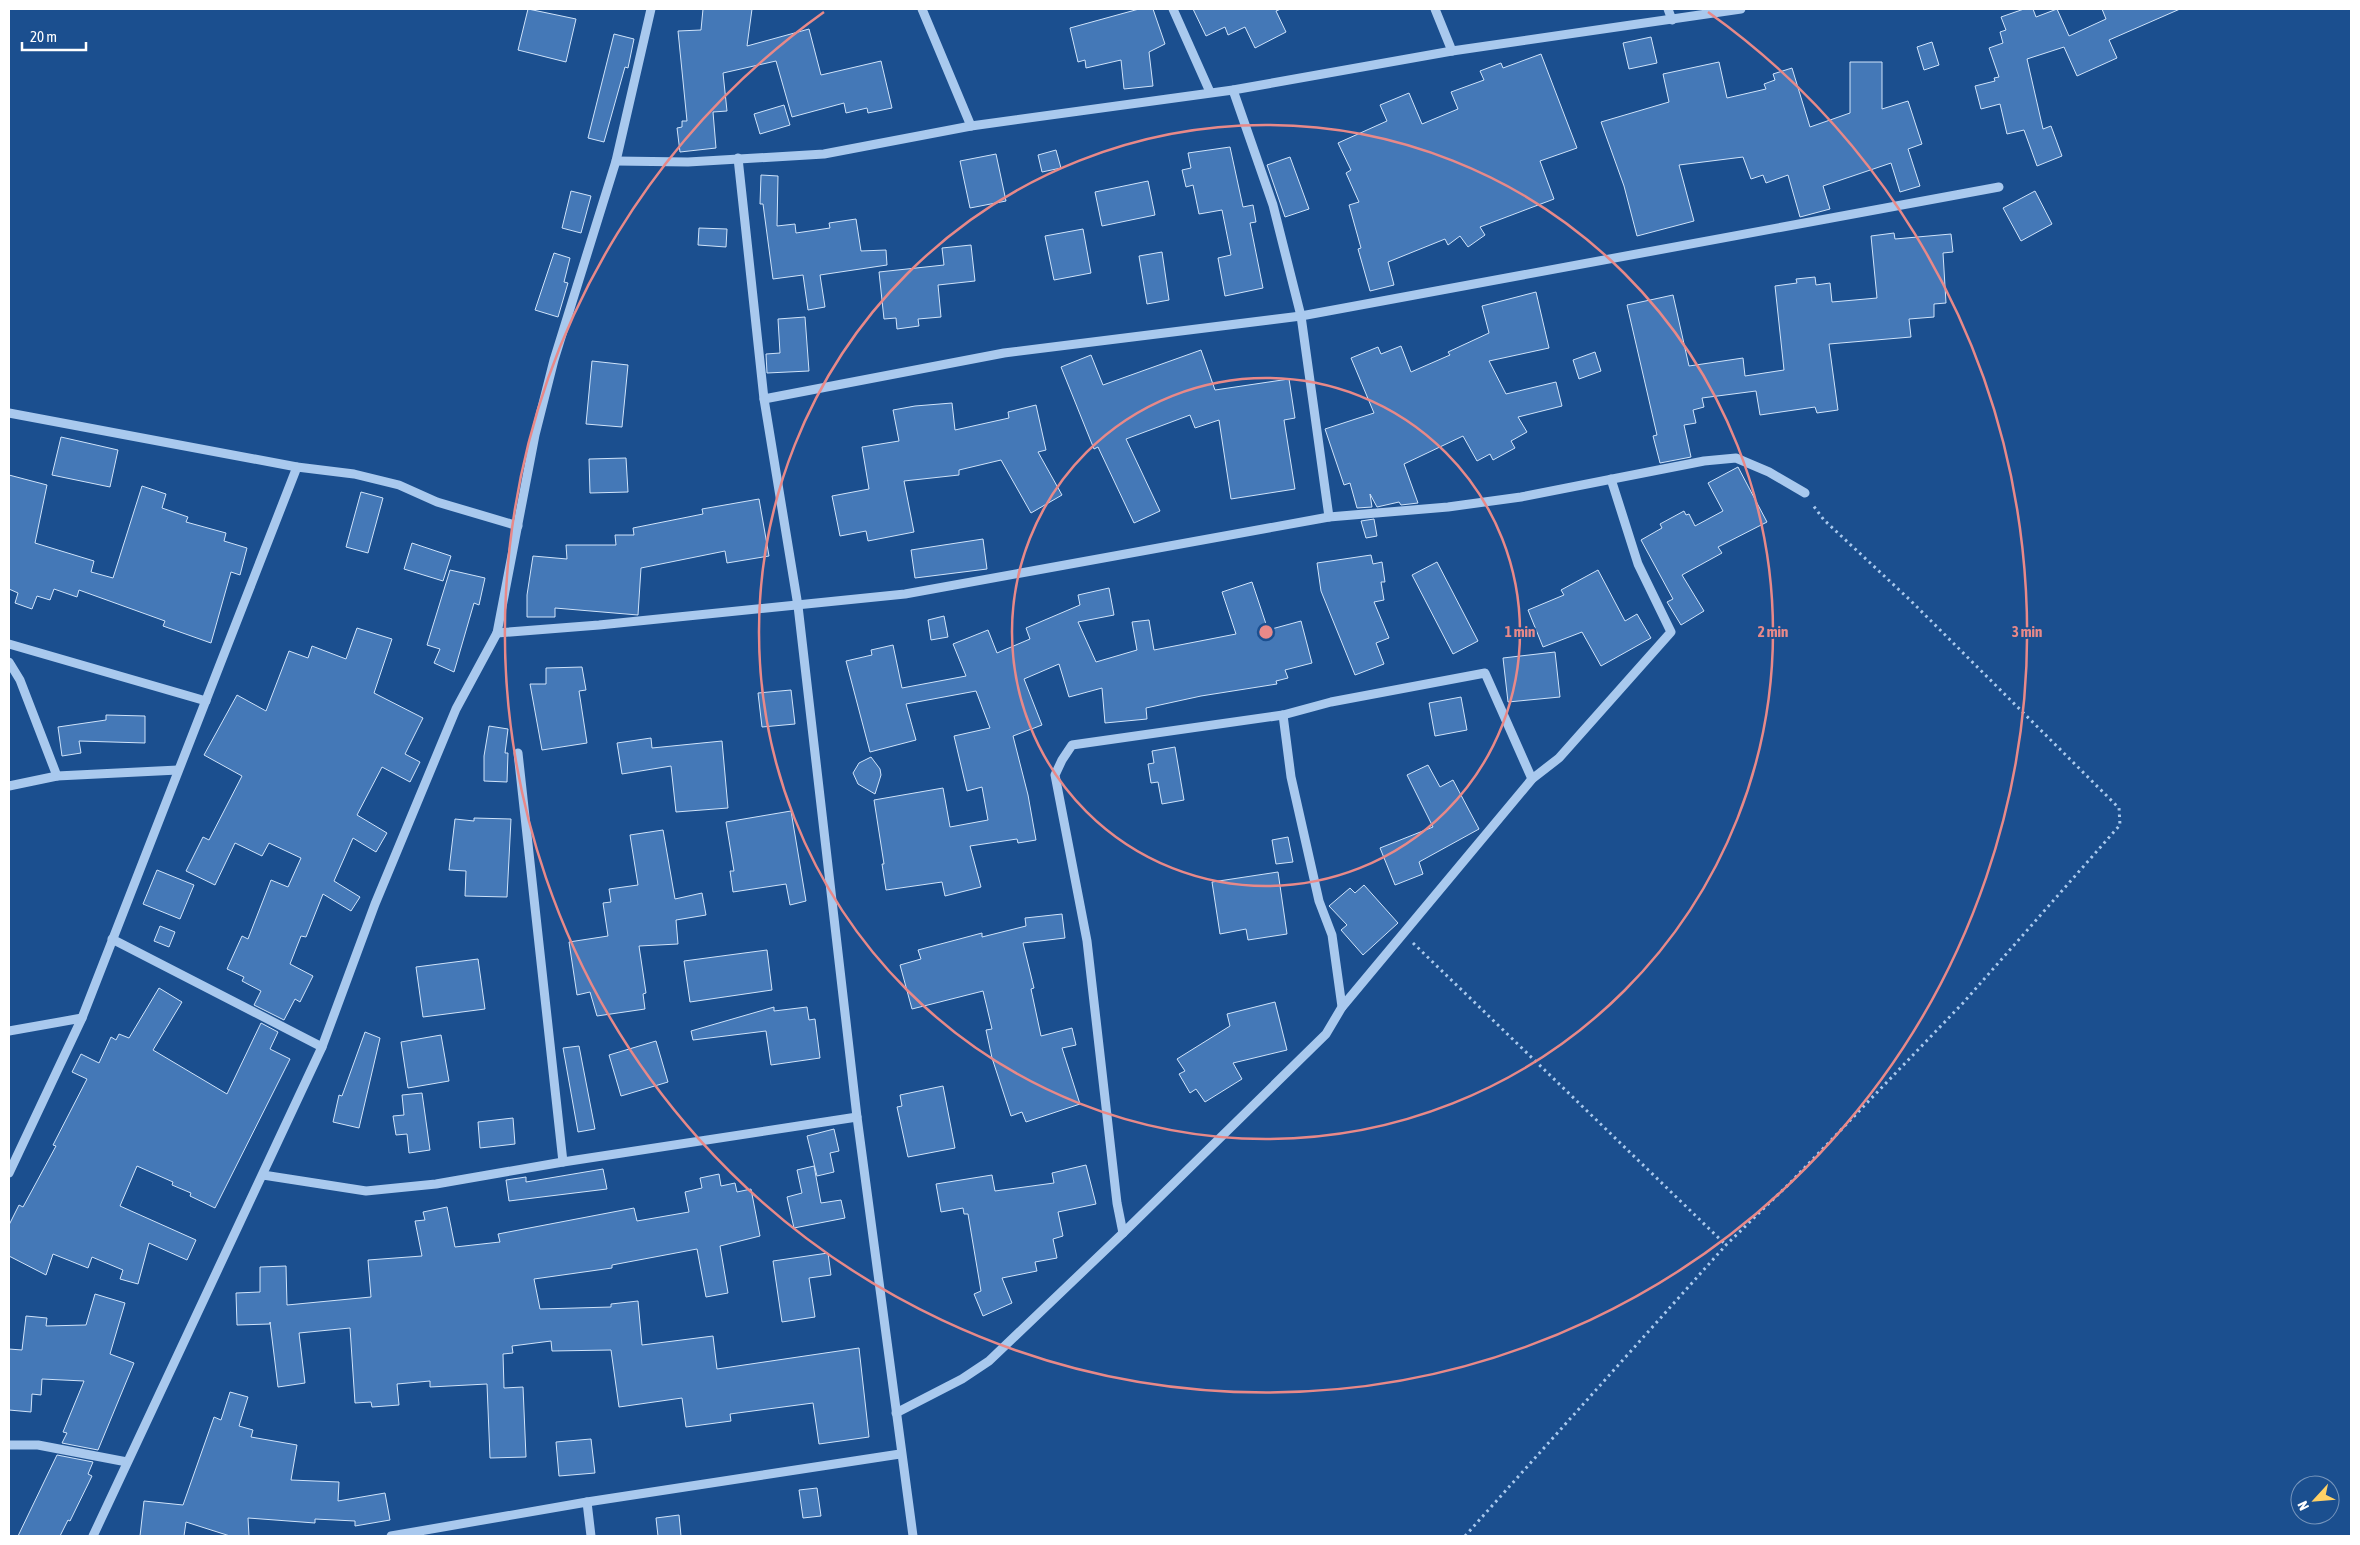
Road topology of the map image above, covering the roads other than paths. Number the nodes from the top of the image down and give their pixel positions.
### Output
1 (651, 9) edge
2 (922, 9) edge
3 (1173, 9) edge
4 (1435, 9) edge
5 (1668, 9) edge
6 (1741, 9) edge
7 (1672, 20) junction
8 (1452, 51) junction
9 (1233, 90) junction
10 (1210, 92) junction
11 (972, 126) junction
12 (738, 158) junction
13 (616, 161) junction
14 (1999, 187) dead end
15 (1300, 316) junction
16 (764, 399) junction
17 (9, 413) edge
18 (297, 467) junction
19 (1611, 479) junction
20 (1805, 494) road end
21 (1329, 517) junction
22 (518, 526) junction
23 (798, 606) junction
24 (497, 634) junction
25 (9, 644) edge
26 (9, 662) edge
27 (206, 701) junction
28 (1283, 715) junction
29 (518, 753) dead end
30 (178, 770) junction
31 (57, 776) junction
32 (1532, 779) junction
33 (9, 786) edge
34 (112, 939) junction
35 (1342, 1007) junction
36 (82, 1018) junction
37 (9, 1031) edge
38 (322, 1047) junction
39 (857, 1116) junction
40 (563, 1162) junction
41 (9, 1173) edge
42 (263, 1175) junction
43 (1123, 1233) junction
44 (896, 1413) junction
45 (9, 1445) edge
46 (900, 1454) junction
47 (128, 1462) junction
48 (587, 1502) junction
49 (93, 1536) edge
50 (391, 1536) edge
51 (591, 1536) edge
52 (913, 1536) edge

1 - 13 street
2 - 11 street
3 - 10 street
4 - 8 street
5 - 7 street
6 - 7 street
7 - 8 street
8 - 9 street
9 - 10 street
9 - 15 street
10 - 11 street
11 - 12 street
12 - 13 street
12 - 16 street
13 - 22 street
14 - 15 street
15 - 16 street
15 - 21 street
16 - 23 street
17 - 18 street
18 - 22 street
18 - 27 street
19 - 20 street
19 - 21 street
19 - 32 street
21 - 23 street
22 - 24 street
23 - 24 street
23 - 39 street
24 - 38 street
25 - 27 street
26 - 31 street
27 - 30 street
28 - 32 street
28 - 35 street
28 - 43 street
29 - 40 street
30 - 31 street
30 - 34 street
31 - 33 street
32 - 35 street
34 - 36 street
34 - 38 street
35 - 43 street
36 - 37 street
36 - 41 street
38 - 42 street
39 - 40 street
39 - 44 street
40 - 42 street
42 - 47 street
43 - 44 street
44 - 46 street
45 - 47 street
46 - 48 street
46 - 52 street
47 - 49 street
48 - 50 street
48 - 51 street

